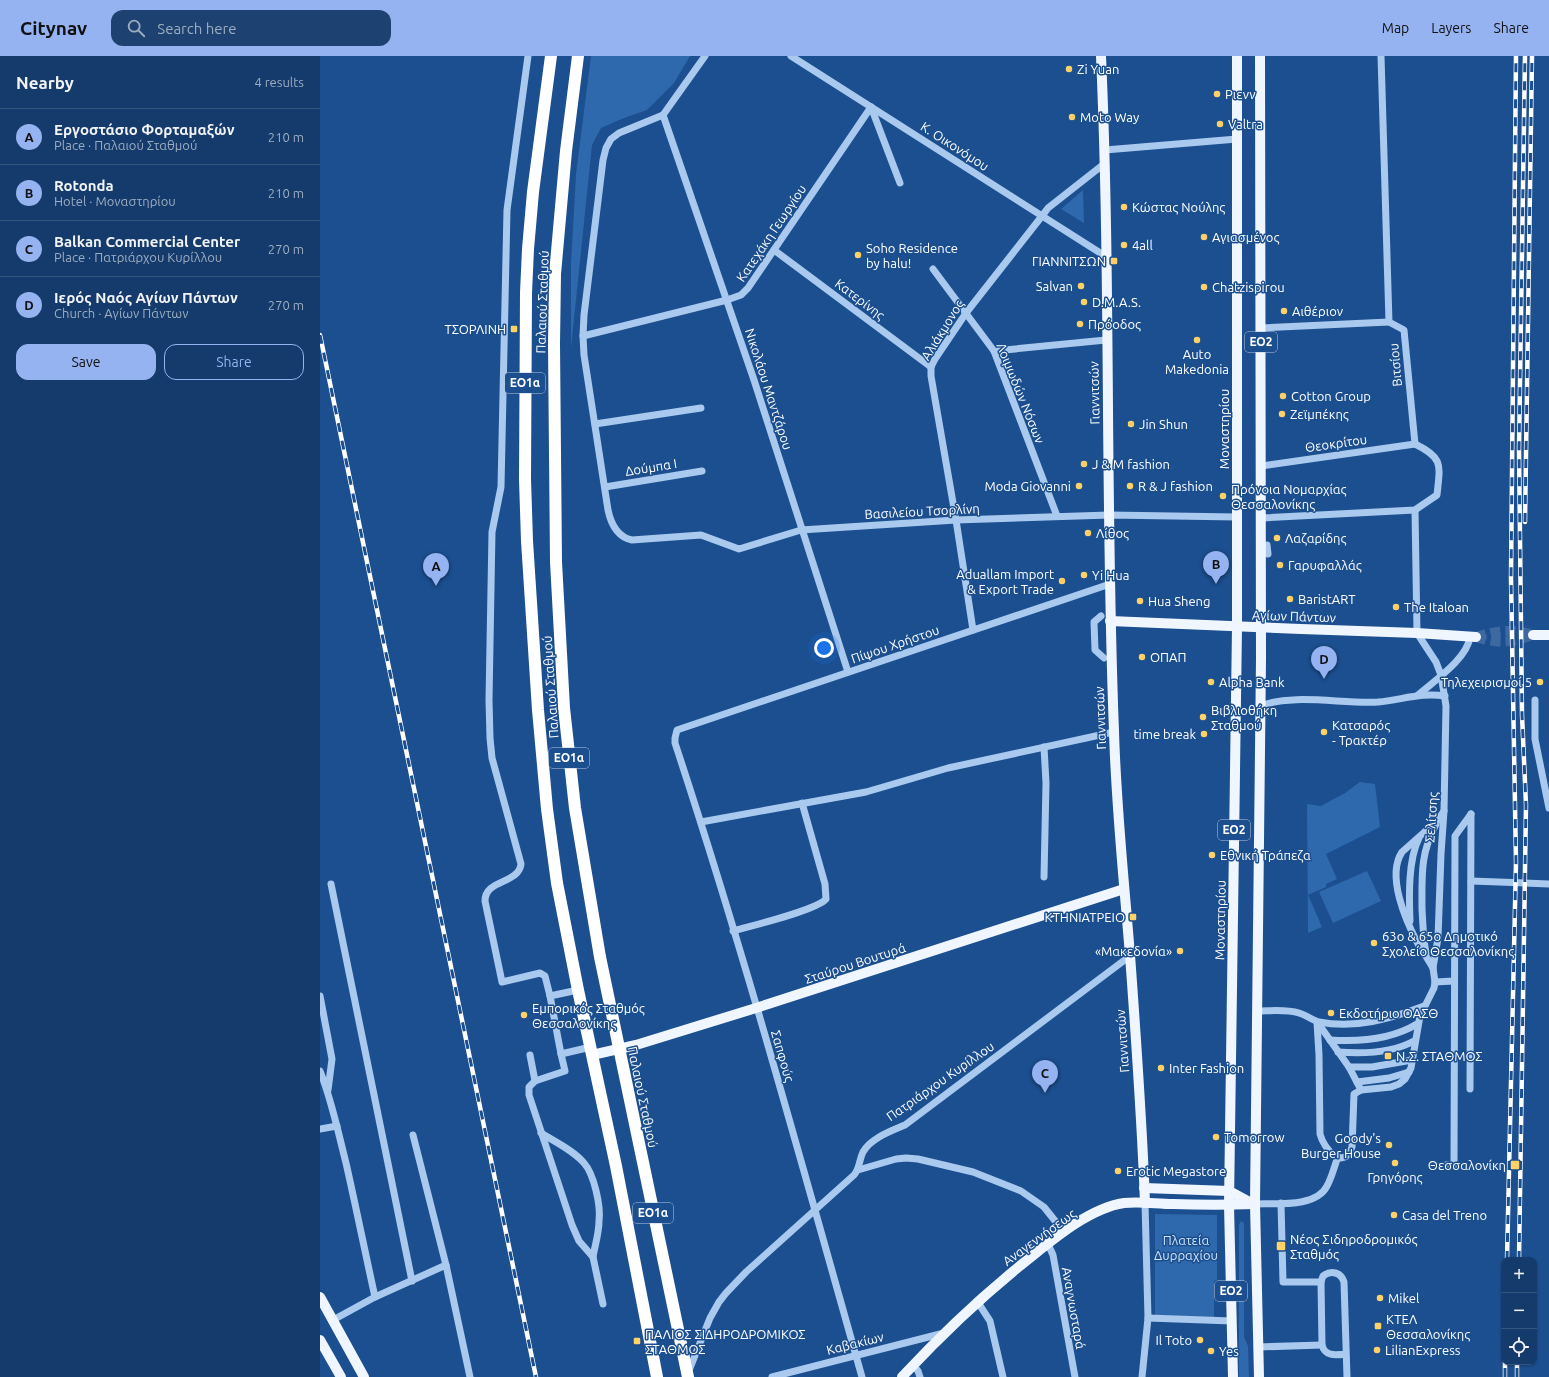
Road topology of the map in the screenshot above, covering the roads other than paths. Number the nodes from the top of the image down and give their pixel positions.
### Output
1 (528, 56) edge
2 (551, 56) edge
3 (578, 56) edge
4 (706, 56) edge
5 (791, 56) edge
6 (1101, 56) edge
7 (1237, 56) edge
8 (1260, 56) edge
9 (1381, 56) edge
10 (871, 107) junction
11 (663, 115) junction
12 (1237, 139) junction
13 (1105, 150) junction
14 (1104, 164) junction
15 (900, 182) dead end
16 (1042, 216) junction
17 (774, 250) junction
18 (1105, 256) junction
19 (933, 269) dead end
20 (727, 300) junction
21 (966, 313) junction
22 (1389, 322) junction
23 (1261, 328) junction
24 (582, 336) junction
25 (1106, 340) junction
26 (994, 351) junction
27 (932, 367) junction
28 (701, 408) dead end
29 (595, 424) junction
30 (1414, 444) junction
31 (1261, 466) junction
32 (702, 471) dead end
33 (605, 487) junction
34 (1415, 510) junction
35 (1109, 514) junction
36 (1057, 516) junction
37 (1237, 516) junction
38 (1261, 518) junction
39 (956, 520) junction
40 (802, 530) junction
41 (1267, 545) dead end
42 (1268, 554) dead end
43 (1110, 584) junction
44 (1105, 619) junction
45 (1237, 627) junction
46 (1261, 628) junction
47 (973, 630) junction
48 (1417, 633) junction
49 (1532, 635) dead end
50 (1549, 635) edge
51 (1473, 637) joint
52 (1104, 658) dead end
53 (848, 672) junction
54 (1441, 675) junction
55 (1418, 696) junction
56 (1445, 696) junction
57 (1535, 700) dead end
58 (1260, 706) junction
59 (1114, 732) junction
60 (675, 743) joint
61 (1044, 747) junction
62 (802, 803) junction
63 (1549, 808) edge
64 (1444, 811) junction
65 (1438, 820) junction
66 (701, 822) junction
67 (1422, 833) junction
68 (1044, 877) dead end
69 (1471, 881) junction
70 (331, 884) dead end
71 (1549, 884) edge
72 (1124, 890) junction
73 (1411, 928) junction
74 (734, 931) junction
75 (1130, 956) junction
76 (1431, 965) junction
77 (1454, 981) junction
78 (1435, 982) junction
79 (578, 990) junction
80 (320, 996) edge
81 (550, 996) junction
82 (1424, 1006) junction
83 (756, 1008) junction
84 (1257, 1011) junction
85 (1318, 1022) junction
86 (1418, 1024) junction
87 (1330, 1040) junction
88 (1414, 1041) junction
89 (619, 1049) junction
90 (591, 1051) junction
91 (1338, 1052) junction
92 (561, 1054) junction
93 (530, 1055) dead end
94 (1412, 1060) junction
95 (1349, 1067) junction
96 (320, 1071) edge
97 (1409, 1072) junction
98 (535, 1081) junction
99 (1357, 1082) junction
100 (1470, 1089) dead end
101 (328, 1090) junction
102 (1361, 1090) junction
103 (337, 1126) junction
104 (320, 1129) edge
105 (541, 1133) junction
106 (413, 1135) dead end
107 (1338, 1157) junction
108 (1446, 1165) dead end
109 (858, 1170) junction
110 (1144, 1188) junction
111 (1229, 1191) junction
112 (1145, 1203) junction
113 (1281, 1203) junction
114 (1255, 1204) junction
115 (1229, 1205) junction
116 (814, 1210) junction
117 (1064, 1232) junction
118 (1048, 1244) junction
119 (593, 1258) junction
120 (446, 1265) junction
121 (412, 1281) junction
122 (1321, 1282) junction
123 (320, 1297) edge
124 (374, 1297) junction
125 (977, 1301) junction
126 (603, 1304) dead end
127 (1148, 1318) junction
128 (333, 1320) junction
129 (1232, 1321) junction
130 (944, 1333) junction
131 (320, 1340) edge
132 (1322, 1346) junction
133 (1258, 1347) junction
134 (1346, 1354) junction
135 (856, 1355) junction
136 (913, 1365) junction
137 (688, 1376) edge
138 (341, 1377) edge
139 (364, 1377) edge
140 (470, 1377) edge
141 (657, 1377) edge
142 (772, 1377) edge
143 (862, 1377) edge
144 (902, 1377) edge
145 (920, 1377) edge
146 (1003, 1377) edge
147 (1075, 1377) edge
148 (1142, 1377) edge
149 (1233, 1377) edge
150 (1259, 1377) edge
151 (1347, 1377) edge

1 - 81 street
2 - 79 highway, Παλαιού Σταθμού / ΕΟ1α
3 - 89 highway, Παλαιού Σταθμού / ΕΟ1α
4 - 11 street
5 - 10 street, Κ. Οικονόμου
6 - 13 main road, Γιαννιτσών
7 - 12 main road, Μοναστηρίου / ΕΟ2
8 - 23 main road, ΕΟ2
9 - 22 street
10 - 15 street
10 - 16 street, Κ. Οικονόμου
10 - 17 street, Κατεχάκη Γεωργίου
11 - 20 street, Νικολάου Μαντζάρου
11 - 24 street
12 - 13 street
12 - 37 main road, Μοναστηρίου / ΕΟ2
13 - 14 main road, Γιαννιτσών
14 - 16 street, Αλιάκμονος
14 - 18 main road, Γιαννιτσών
16 - 18 street, Κ. Οικονόμου
16 - 21 street, Αλιάκμονος
17 - 20 street, Κατεχάκη Γεωργίου
17 - 27 street, Κατερίνης
18 - 25 main road, Γιαννιτσών
19 - 21 street, Λοιμωδών Νόσων
20 - 24 street, Κατεχάκη Γεωργίου
20 - 40 street, Νικολάου Μαντζάρου
21 - 26 street, Λοιμωδών Νόσων
21 - 27 street, Αλιάκμονος
22 - 23 street
22 - 30 street, Βιτσίου
23 - 31 main road, ΕΟ2
24 - 29 street
25 - 26 street
25 - 35 main road, Γιαννιτσών
26 - 36 street, Λοιμωδών Νόσων
27 - 39 street, Αλιάκμονος
28 - 29 street
29 - 33 street
30 - 31 street, Θεοκρίτου
30 - 34 street
31 - 38 main road, ΕΟ2
32 - 33 street, Δούμπα Ι
33 - 40 street, Βασιλείου Τσορλίνη
34 - 38 street
34 - 48 street
35 - 36 street, Βασιλείου Τσορλίνη
35 - 37 street, Βασιλείου Τσορλίνη
35 - 43 main road, Γιαννιτσών
36 - 39 street, Βασιλείου Τσορλίνη
37 - 45 main road, Μοναστηρίου / ΕΟ2
38 - 46 main road, ΕΟ2
39 - 40 street, Βασιλείου Τσορλίνη
39 - 47 street, Αλιάκμονος
40 - 53 street, Νικολάου Μαντζάρου
41 - 42 street
43 - 44 main road, Γιαννιτσών
43 - 47 street, Πίψου Χρήστου
44 - 45 main road, Αγίων Πάντων
44 - 52 street
44 - 59 main road, Γιαννιτσών
45 - 46 main road, Αγίων Πάντων
45 - 111 main road, Μοναστηρίου / ΕΟ2
46 - 48 main road, Αγίων Πάντων
46 - 58 main road, ΕΟ2
47 - 53 street, Πίψου Χρήστου
48 - 51 main road, Αγίων Πάντων
48 - 54 street, Σελίτσης
49 - 50 main road
51 - 54 street
53 - 60 street, Πίψου Χρήστου
54 - 55 street
54 - 56 street, Σελίτσης
55 - 56 street
55 - 58 street
56 - 64 street, Σελίτσης
57 - 63 street
58 - 84 main road, ΕΟ2
59 - 61 street
59 - 72 main road, Γιαννιτσών
60 - 66 street, Σαπφούς
61 - 62 street
61 - 68 street
62 - 66 street
62 - 74 street
64 - 65 street
64 - 76 street, Σελίτσης
65 - 67 street
65 - 76 street
66 - 74 street, Σαπφούς
67 - 73 street
67 - 73 street
69 - 71 street
69 - 77 street
69 - 100 street
70 - 121 street
72 - 75 main road, Γιαννιτσών
72 - 83 main road, Σταύρου Βουτυρά
73 - 76 street
74 - 83 street, Σαπφούς
75 - 109 street, Πατριάρχου Κυρίλλου
75 - 110 main road, Γιαννιτσών
76 - 78 street, Σελίτσης
77 - 78 street
77 - 108 street
78 - 82 street
79 - 81 street
79 - 90 highway, Παλαιού Σταθμού / ΕΟ1α
80 - 101 street
81 - 92 street
82 - 85 street
82 - 86 street
83 - 89 main road, Σταύρου Βουτυρά
83 - 116 street, Σαπφούς
84 - 85 street
84 - 114 main road, ΕΟ2
85 - 87 street
85 - 107 street
86 - 87 street
86 - 88 street
87 - 91 street
88 - 91 street
88 - 94 street
89 - 90 main road, Σταύρου Βουτυρά
89 - 137 highway, Παλαιού Σταθμού / ΕΟ1α
90 - 92 street
90 - 141 highway, Παλαιού Σταθμού / ΕΟ1α
91 - 95 street
92 - 98 street
93 - 98 street
94 - 95 street
94 - 97 street
95 - 99 street
96 - 101 street
97 - 99 street
97 - 102 street
98 - 105 street
99 - 102 street
101 - 103 street
102 - 107 street
103 - 104 street
103 - 124 street
105 - 119 street
105 - 119 street
106 - 120 street
107 - 113 street
109 - 116 street, Πατριάρχου Κυρίλλου
109 - 117 street
110 - 111 main road
110 - 112 main road, Γιαννιτσών
111 - 114 main road
111 - 115 main road, Μοναστηρίου / ΕΟ2
112 - 115 main road, Αναγεννήσεως
112 - 117 main road, Αναγεννήσεως
112 - 127 street, Γιαννιτσών
113 - 114 street
113 - 122 street
114 - 115 main road, Αναγεννήσεως
114 - 133 main road, ΕΟ2
115 - 129 main road, Μοναστηρίου / ΕΟ2
116 - 135 street, Σαπφούς
116 - 137 street, Πατριάρχου Κυρίλλου
117 - 118 main road, Αναγεννήσεως
118 - 125 main road, Αναγεννήσεως
118 - 147 street, Αναγνωσταρά
119 - 126 street
120 - 121 street
120 - 140 street
121 - 124 street
122 - 132 street
122 - 134 street
123 - 128 main road
124 - 128 street
125 - 130 main road, Αναγεννήσεως
125 - 146 street
127 - 129 street
127 - 148 street, Γιαννιτσών
128 - 139 main road
129 - 149 main road, Μοναστηρίου / ΕΟ2
130 - 135 street, Καβακίων
130 - 136 main road, Αναγεννήσεως
131 - 138 main road
132 - 133 street
132 - 134 street
133 - 150 main road, ΕΟ2
134 - 151 street
135 - 142 street, Καβακίων
135 - 143 street, Σαπφούς
136 - 144 main road, Αναγεννήσεως
136 - 145 street

